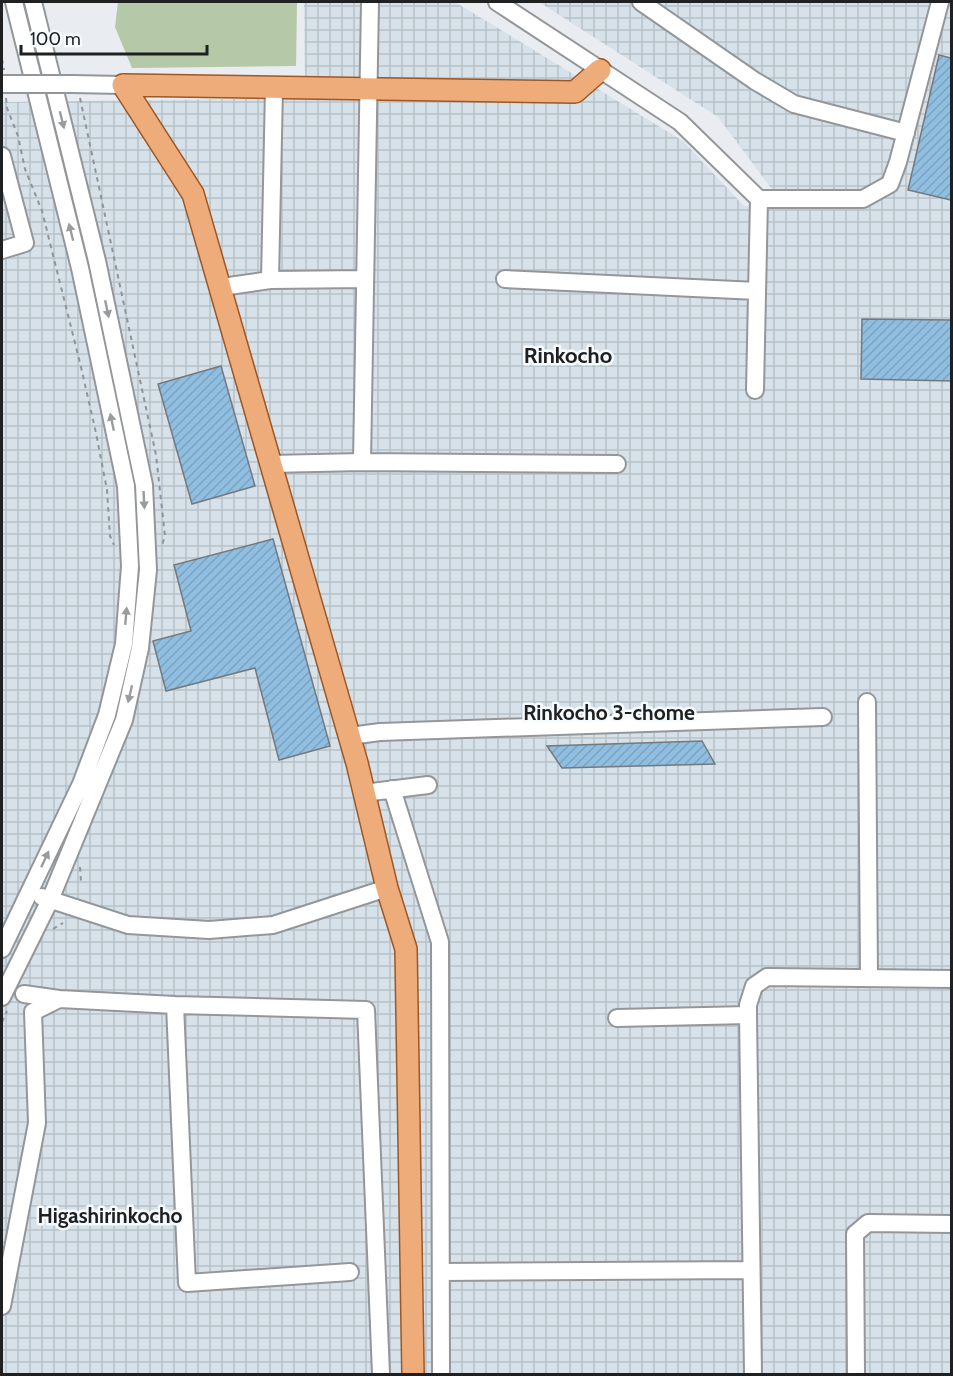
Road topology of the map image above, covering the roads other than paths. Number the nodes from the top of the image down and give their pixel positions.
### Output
1 (15, 2) edge
2 (33, 2) edge
3 (370, 2) edge
4 (497, 2) edge
5 (641, 2) edge
6 (940, 2) edge
7 (600, 70) junction
8 (8, 85) edge
9 (123, 85) junction
10 (274, 87) junction
11 (368, 89) junction
12 (906, 133) junction
13 (2, 156) edge
14 (759, 199) junction
15 (2, 250) edge
16 (365, 279) junction
17 (505, 279) dead end
18 (270, 280) junction
19 (222, 287) junction
20 (757, 291) junction
21 (755, 390) dead end
22 (362, 462) junction
23 (270, 464) junction
24 (617, 464) dead end
25 (867, 702) dead end
26 (823, 717) dead end
27 (350, 736) junction
28 (428, 785) dead end
29 (392, 789) junction
30 (364, 793) junction
31 (387, 888) junction
32 (30, 891) junction
33 (50, 900) junction
34 (2, 949) edge
35 (869, 978) junction
36 (951, 979) edge
37 (24, 994) dead end
38 (2, 997) edge
39 (59, 999) junction
40 (175, 1005) junction
41 (748, 1015) junction
42 (617, 1018) dead end
43 (951, 1224) edge
44 (751, 1270) junction
45 (350, 1272) dead end
46 (441, 1272) junction
47 (2, 1306) edge
48 (381, 1374) edge
49 (413, 1374) edge
50 (441, 1374) edge
51 (753, 1374) edge
52 (856, 1374) edge

32 -> 1 street
2 -> 33 street
3 - 11 street
4 - 7 street
5 - 12 street
6 - 12 street
7 - 11 main road
7 - 14 street
8 - 9 street, bridge
9 - 10 main road
9 - 19 main road
10 - 11 main road
10 - 18 street
11 - 16 street
12 - 14 street
13 - 15 street
14 - 20 street
16 - 18 street
16 - 22 street
17 - 20 street
18 - 19 street
19 - 23 main road
20 - 21 street
22 - 23 street
22 - 24 street
23 - 27 main road
25 - 35 street
26 - 27 street
27 - 30 main road
28 - 29 street
29 - 30 street
29 - 46 street
30 - 31 main road
31 - 33 street
31 - 49 main road
32 - 33 street
32 - 34 street
33 - 38 street
35 - 36 street
35 - 41 street
37 - 39 street
39 - 40 street
39 - 47 street
40 - 45 street
40 - 48 street
41 - 42 street
41 - 44 street
43 - 52 street
44 - 46 street
44 - 51 street
46 - 50 street

